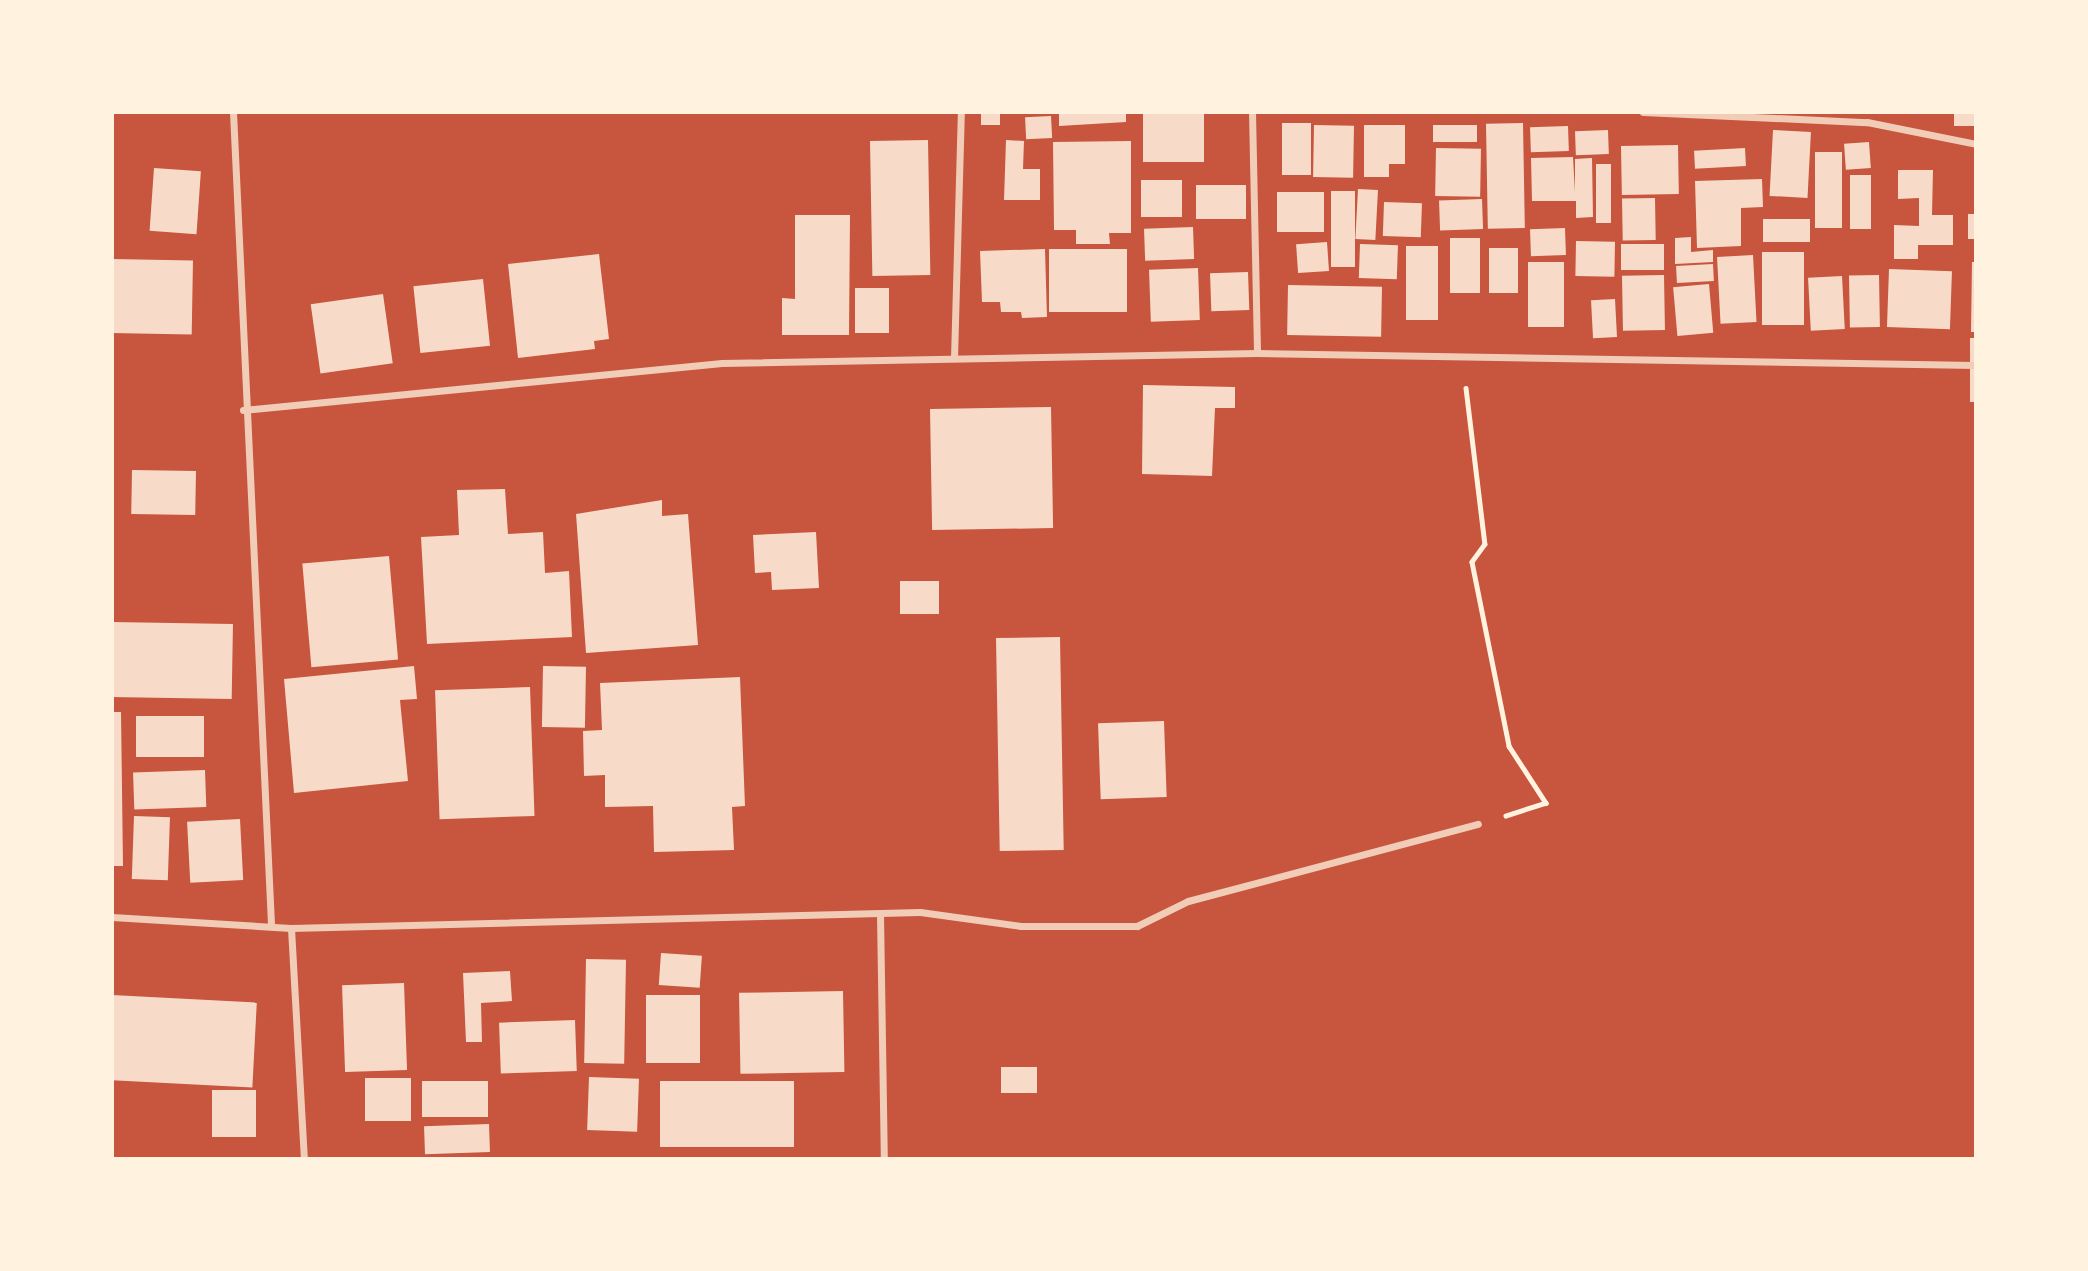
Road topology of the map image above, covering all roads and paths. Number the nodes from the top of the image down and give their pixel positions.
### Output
1 (233, 112) edge
2 (961, 112) edge
3 (1252, 112) edge
4 (1643, 112) edge
5 (1976, 144) edge
6 (1257, 353) junction
7 (1459, 357) junction
8 (954, 358) junction
9 (1976, 365) edge
10 (243, 410) junction
11 (1478, 824) joint
12 (880, 914) junction
13 (112, 917) edge
14 (271, 924) junction
15 (291, 928) junction
16 (304, 1159) edge
17 (884, 1159) edge

1 - 10 street
2 - 8 street
3 - 6 street
4 - 5 street
6 - 7 street
6 - 8 street
7 - 9 street
7 - 11 path
8 - 10 street
10 - 14 street
11 - 12 street
12 - 15 street
12 - 17 street
13 - 14 street
14 - 15 street
15 - 16 street

